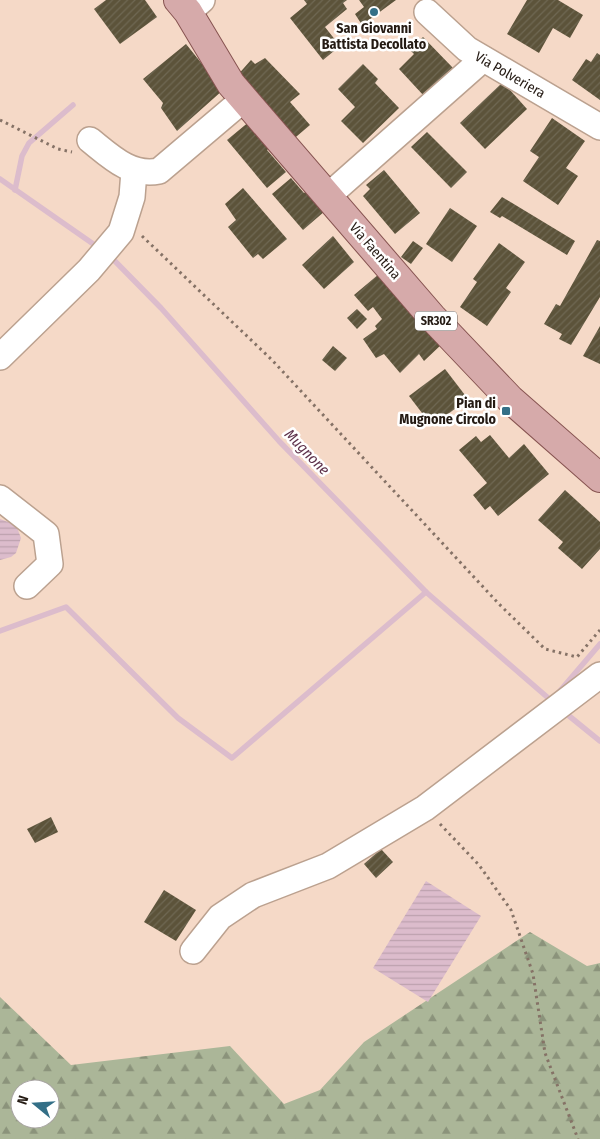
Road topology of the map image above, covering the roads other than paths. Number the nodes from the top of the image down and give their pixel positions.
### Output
1 (185, 3) edge
2 (427, 12) dead end
3 (483, 59) junction
4 (244, 100) junction
5 (600, 128) edge
6 (90, 140) dead end
7 (134, 170) junction
8 (328, 196) junction
9 (0, 357) edge
10 (600, 478) edge
11 (0, 498) edge
12 (27, 586) dead end
13 (597, 677) edge
14 (193, 951) dead end

1 - 4 main road, Via Faentina / SR302
2 - 3 street, Via Polveriera
3 - 5 street, Via Polveriera
3 - 8 street
4 - 7 street
4 - 8 main road, Via Faentina / SR302
6 - 7 street
7 - 9 street
8 - 10 main road, Via Faentina / SR302
11 - 12 street
13 - 14 street

